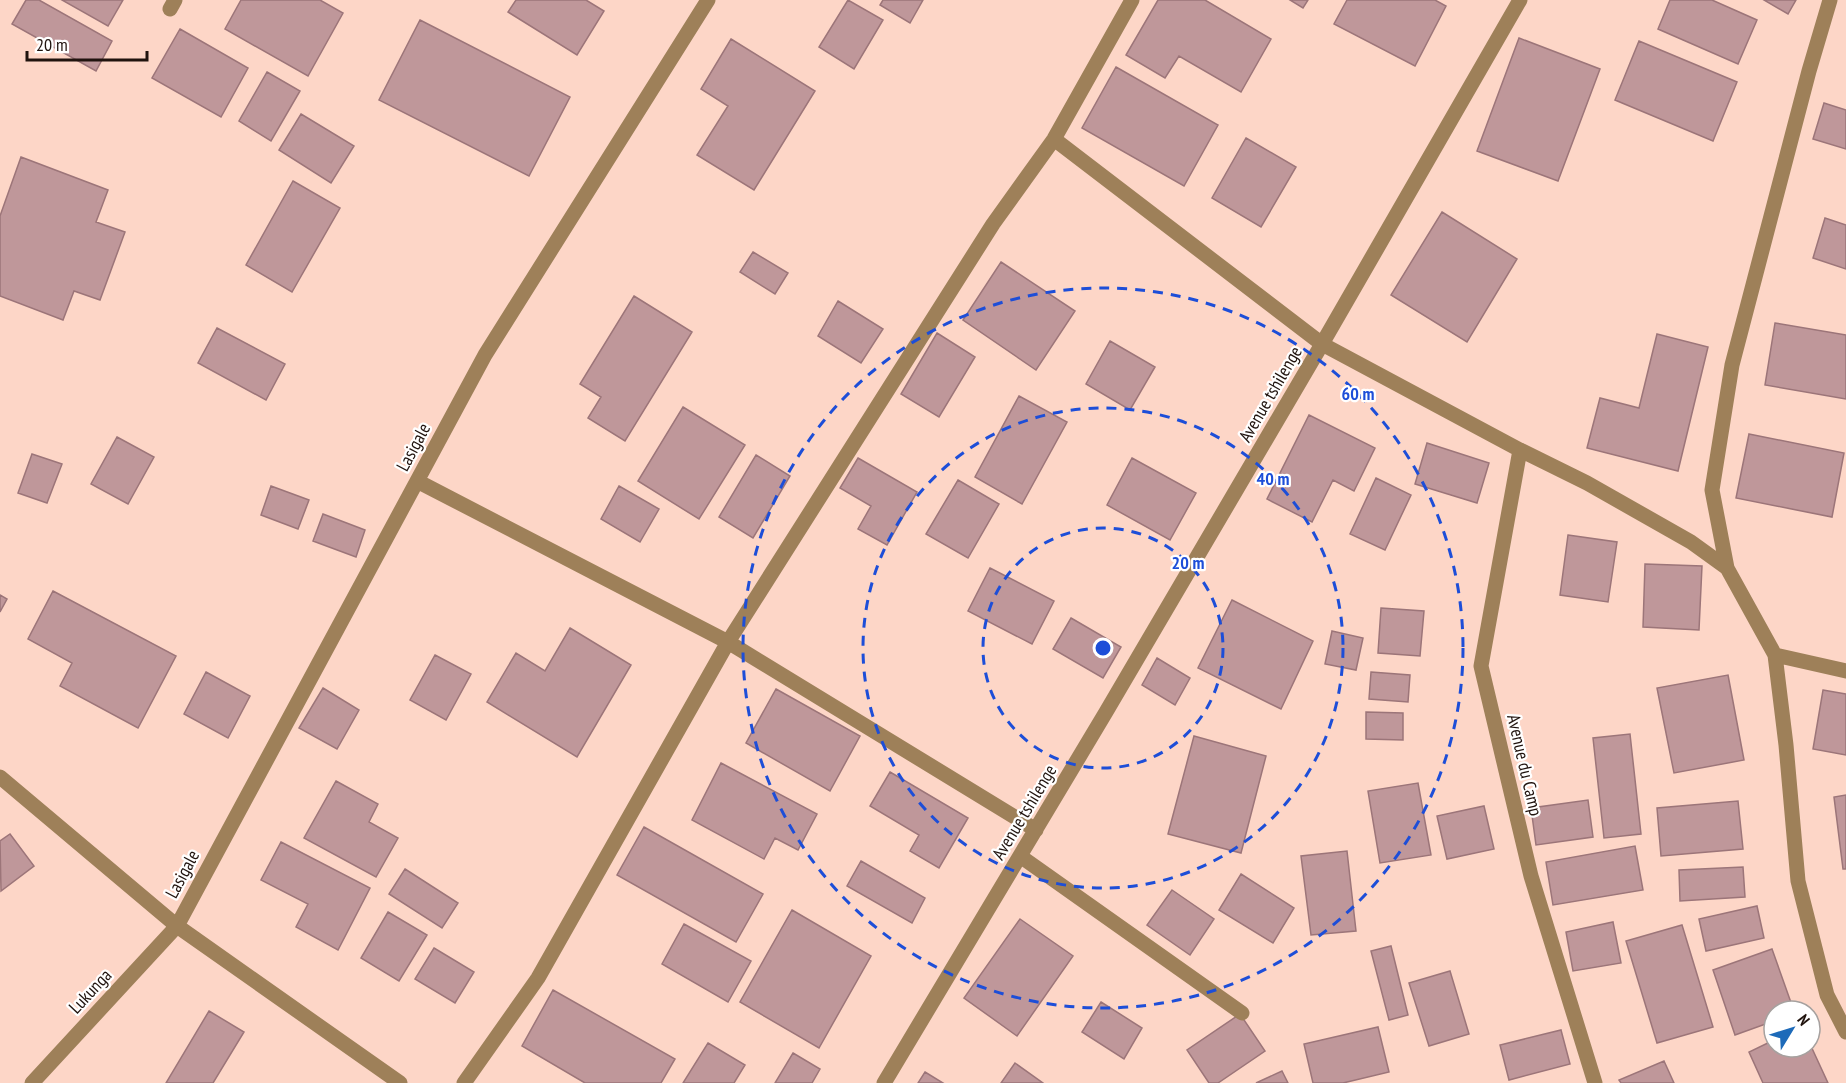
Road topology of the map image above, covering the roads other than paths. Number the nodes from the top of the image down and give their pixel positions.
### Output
1 (708, 0) edge
2 (1131, 0) edge
3 (1520, 0) edge
4 (1830, 0) edge
5 (1054, 139) junction
6 (1322, 344) junction
7 (1520, 450) junction
8 (417, 481) junction
9 (1727, 568) junction
10 (728, 642) junction
11 (1775, 655) junction
12 (1846, 671) edge
13 (0, 777) edge
14 (1036, 830) junction
15 (1020, 855) junction
16 (177, 926) junction
17 (1242, 1013) dead end
18 (1846, 1032) edge
19 (32, 1083) edge
20 (400, 1083) edge
21 (464, 1083) edge
22 (884, 1083) edge
23 (1595, 1083) edge

1 - 8 street, Lasigale
2 - 5 street
3 - 6 street, Avenue tshilenge
4 - 9 street
5 - 6 street
5 - 10 street
6 - 7 street
6 - 14 street, Avenue tshilenge
7 - 9 street
7 - 23 street, Avenue du Camp
8 - 10 street
8 - 16 street, Lasigale
9 - 11 street
10 - 14 street
10 - 21 street
11 - 12 street
11 - 18 street
13 - 16 street
14 - 15 street, Avenue tshilenge
15 - 17 street
15 - 22 street, Avenue tshilenge
16 - 19 street, Lukunga
16 - 20 street

